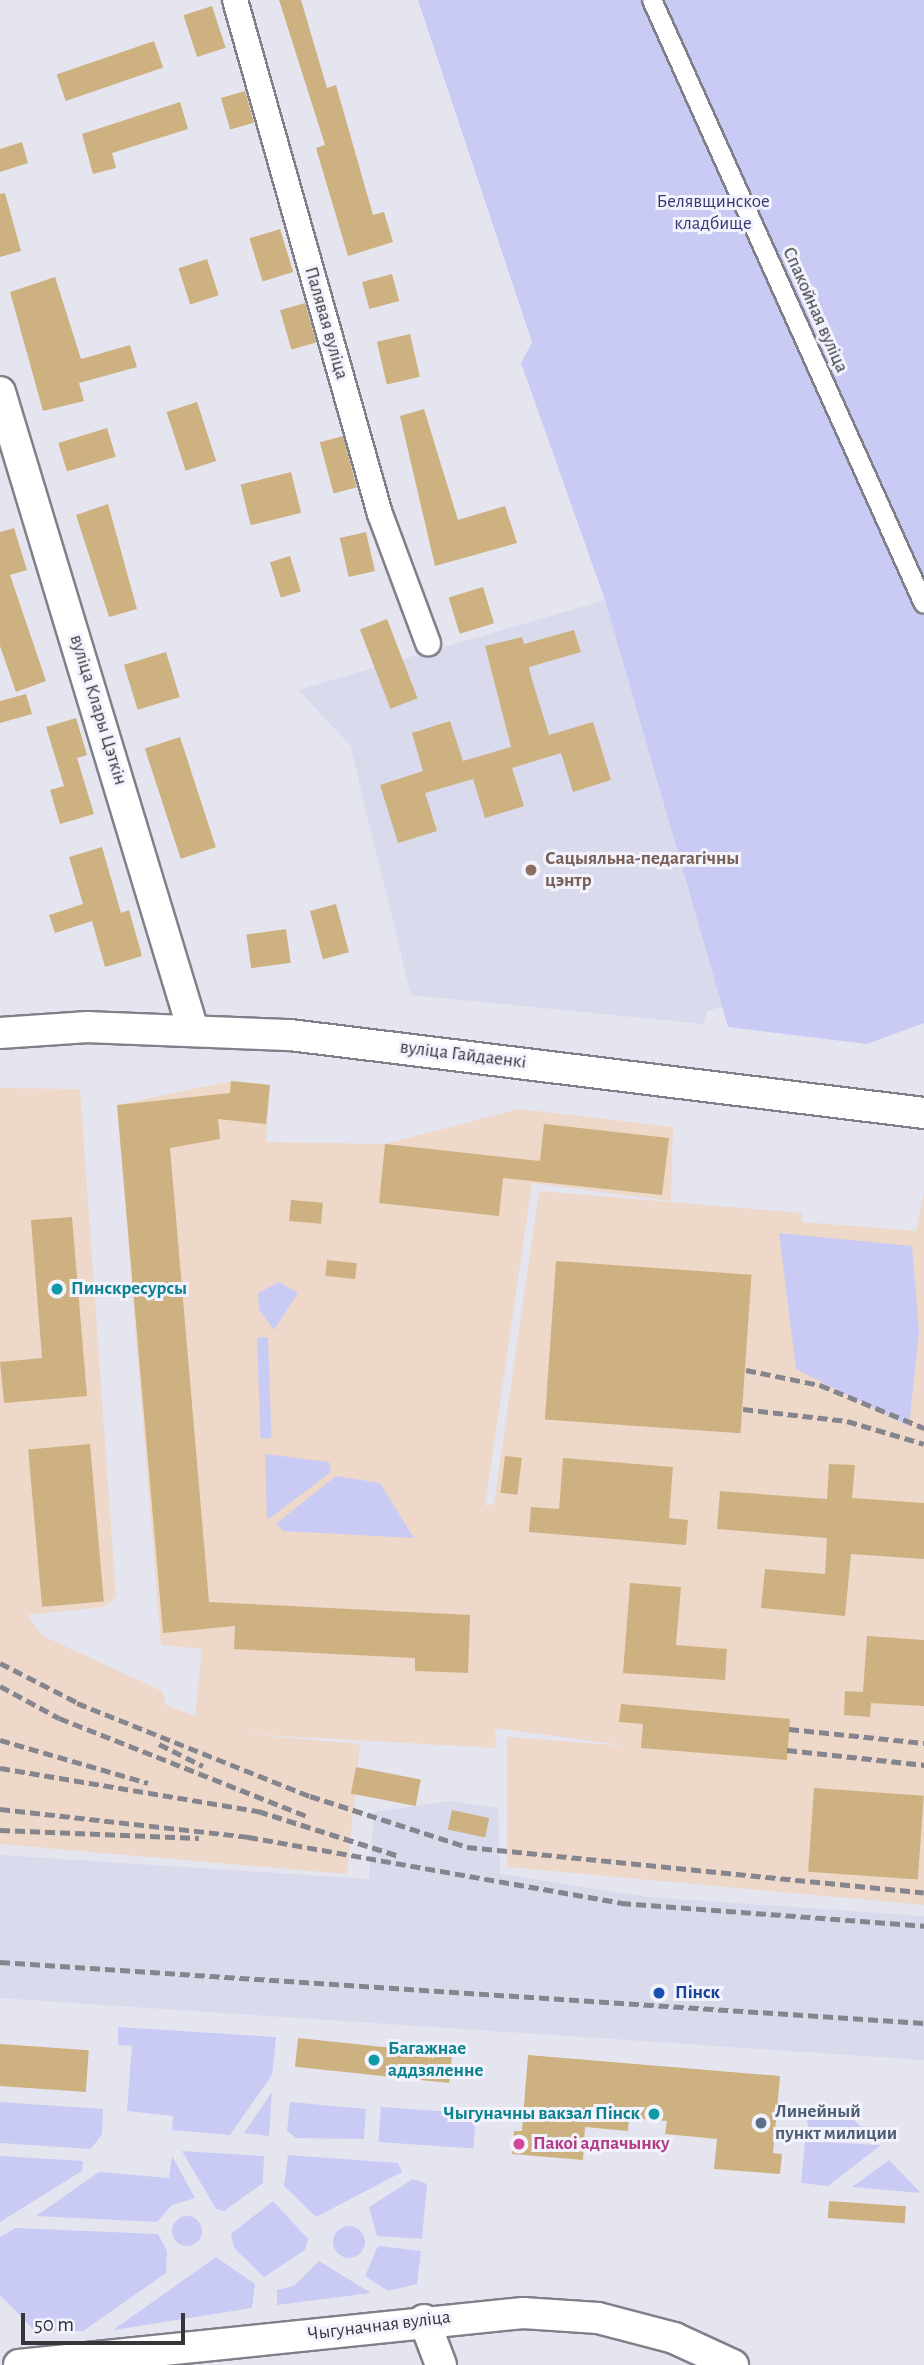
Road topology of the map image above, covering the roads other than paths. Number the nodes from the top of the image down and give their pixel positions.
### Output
1 (235, 0) edge
2 (652, 0) edge
3 (0, 392) edge
4 (923, 600) edge
5 (428, 643) dead end
6 (193, 1030) junction
7 (0, 1033) edge
8 (924, 1113) edge
9 (424, 2320) junction
10 (19, 2365) edge
11 (441, 2365) edge
12 (733, 2365) edge

1 - 5 street, Палявая вуліца
2 - 4 street, Спакойная вуліца
3 - 6 street, вуліца Клары Цэткін
6 - 7 street, вуліца Гайдаенкі
6 - 8 street, вуліца Гайдаенкі
9 - 10 street, Чыгуначная вуліца
9 - 11 street
9 - 12 street, Чыгуначная вуліца

